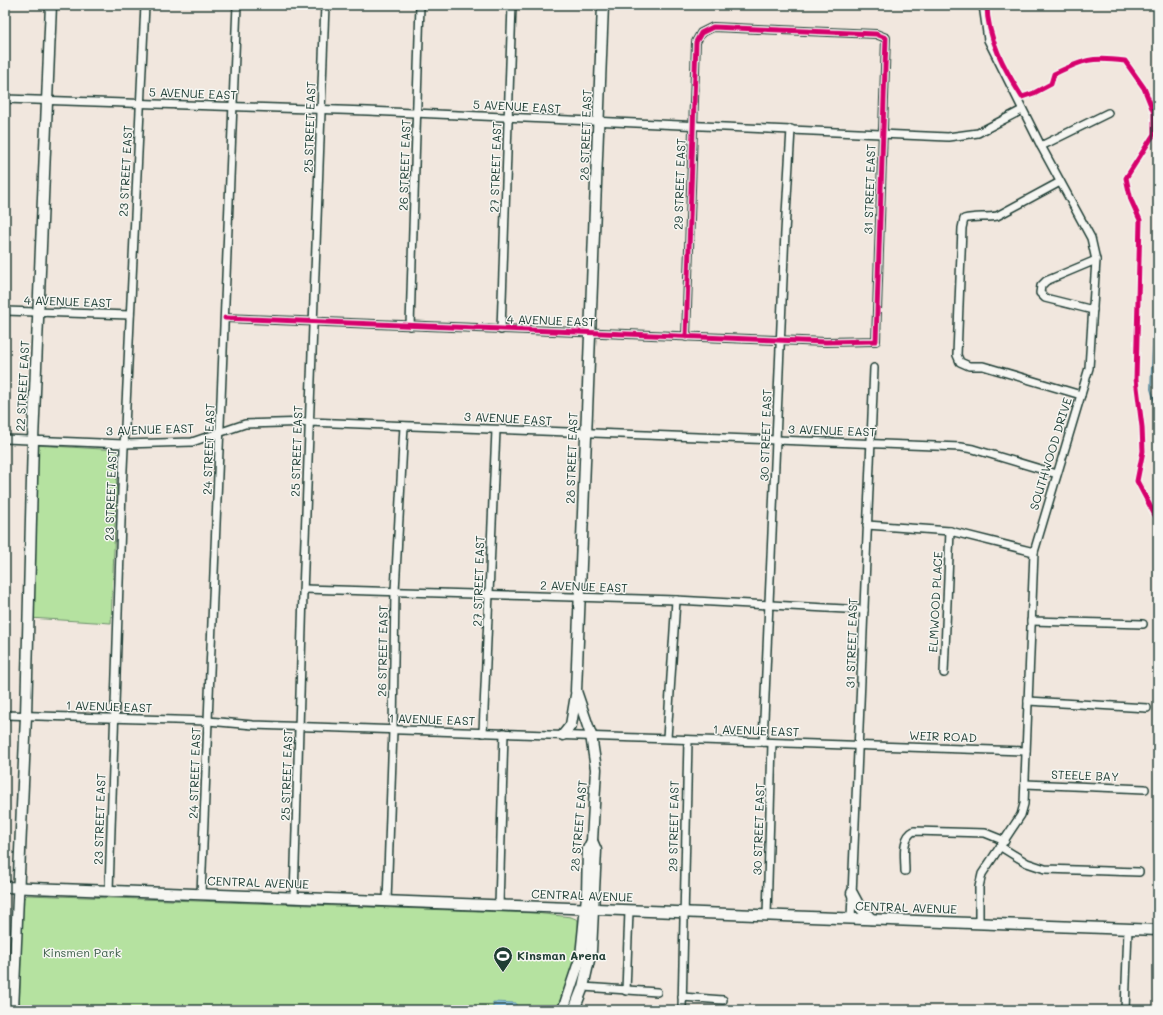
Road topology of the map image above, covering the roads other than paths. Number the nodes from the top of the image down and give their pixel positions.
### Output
1 (51, 5) edge
2 (145, 5) edge
3 (237, 5) edge
4 (325, 5) edge
5 (420, 5) edge
6 (512, 5) edge
7 (603, 5) edge
8 (984, 5) edge
9 (701, 33) joint
10 (5, 99) edge
11 (47, 100) junction
12 (141, 103) junction
13 (234, 106) junction
14 (322, 110) junction
15 (1022, 110) junction
16 (1108, 112) dead end
17 (417, 114) junction
18 (508, 118) junction
19 (599, 122) junction
20 (692, 126) junction
21 (791, 129) junction
22 (882, 133) junction
23 (1041, 146) junction
24 (1060, 182) junction
25 (1096, 260) junction
26 (1093, 310) junction
27 (5, 311) edge
28 (39, 312) junction
29 (130, 315) junction
30 (225, 318) junction
31 (313, 321) junction
32 (410, 326) junction
33 (501, 330) junction
34 (590, 333) junction
35 (686, 336) junction
36 (781, 340) junction
37 (876, 341) joint
38 (874, 368) dead end
39 (1081, 395) junction
40 (309, 422) junction
41 (404, 426) junction
42 (496, 430) junction
43 (220, 432) junction
44 (586, 434) junction
45 (5, 439) edge
46 (34, 440) junction
47 (777, 440) junction
48 (124, 444) junction
49 (871, 444) junction
50 (1057, 474) junction
51 (867, 525) junction
52 (950, 531) junction
53 (1034, 552) junction
54 (304, 589) junction
55 (395, 591) junction
56 (490, 595) junction
57 (579, 598) junction
58 (676, 600) junction
59 (770, 605) junction
60 (864, 610) junction
61 (1031, 621) junction
62 (1143, 624) dead end
63 (944, 673) dead end
64 (576, 691) junction
65 (1028, 701) junction
66 (1147, 708) dead end
67 (5, 715) edge
68 (26, 716) junction
69 (115, 718) junction
70 (208, 721) junction
71 (299, 726) junction
72 (393, 730) junction
73 (483, 733) junction
74 (504, 733) junction
75 (563, 735) junction
76 (591, 735) junction
77 (667, 738) junction
78 (688, 740) junction
79 (763, 742) junction
80 (772, 743) junction
81 (859, 746) junction
82 (1026, 751) junction
83 (1025, 784) junction
84 (1145, 789) dead end
85 (1003, 844) junction
86 (905, 871) dead end
87 (1139, 872) dead end
88 (5, 887) edge
89 (18, 888) junction
90 (109, 890) junction
91 (852, 893) junction
92 (201, 894) junction
93 (294, 898) junction
94 (387, 901) junction
95 (499, 906) junction
96 (589, 909) junction
97 (629, 910) junction
98 (683, 912) junction
99 (766, 916) junction
100 (851, 919) junction
101 (872, 920) junction
102 (979, 924) junction
103 (1128, 929) junction
104 (1158, 930) edge
105 (583, 987) junction
106 (626, 991) junction
107 (657, 992) dead end
108 (682, 997) junction
109 (723, 1000) dead end
110 (13, 1010) edge
111 (563, 1010) edge
112 (574, 1010) edge
113 (682, 1010) edge
114 (1125, 1010) edge

1 - 11 street, 22 STREET EAST
2 - 12 street, 23 STREET EAST
3 - 13 street, 24 STREET EAST
4 - 14 street, 25 STREET EAST
5 - 17 street, 26 STREET EAST
6 - 18 street, 27 STREET EAST
7 - 19 street, 28 STREET EAST
8 - 15 street, SOUTHWOOD DRIVE
9 - 20 street, 29 STREET EAST
9 - 22 street, 31 STREET EAST
10 - 11 street, 5 AVENUE EAST
11 - 12 street, 5 AVENUE EAST
11 - 28 street, 22 STREET EAST
12 - 13 street, 5 AVENUE EAST
12 - 29 street, 23 STREET EAST
13 - 14 street, 5 AVENUE EAST
13 - 30 street, 24 STREET EAST
14 - 17 street, 5 AVENUE EAST
14 - 31 street, 25 STREET EAST
15 - 22 street, 5 AVENUE EAST
15 - 23 street, SOUTHWOOD DRIVE
16 - 23 street
17 - 18 street, 5 AVENUE EAST
17 - 32 street, 26 STREET EAST
18 - 19 street, 5 AVENUE EAST
18 - 33 street, 27 STREET EAST
19 - 20 street, 5 AVENUE EAST
19 - 34 street, 28 STREET EAST
20 - 21 street, 5 AVENUE EAST
20 - 35 street, 29 STREET EAST
21 - 22 street, 5 AVENUE EAST
21 - 36 street, 30 STREET EAST
22 - 37 street, 31 STREET EAST
23 - 24 street, SOUTHWOOD DRIVE
24 - 25 street, SOUTHWOOD DRIVE
24 - 39 street
25 - 26 street, SOUTHWOOD DRIVE
25 - 26 street
26 - 39 street, SOUTHWOOD DRIVE
27 - 28 street, 4 AVENUE EAST
28 - 29 street, 4 AVENUE EAST
28 - 46 street, 22 STREET EAST
29 - 48 street, 23 STREET EAST
30 - 31 street, 4 AVENUE EAST
30 - 43 street, 24 STREET EAST
31 - 32 street, 4 AVENUE EAST
31 - 40 street, 25 STREET EAST
32 - 33 street, 4 AVENUE EAST
33 - 34 street, 4 AVENUE EAST
34 - 35 street, 4 AVENUE EAST
34 - 44 street, 28 STREET EAST
35 - 36 street, 4 AVENUE EAST
36 - 37 street, 4 AVENUE EAST
36 - 47 street, 30 STREET EAST
38 - 49 street, 31 STREET EAST
39 - 50 street, SOUTHWOOD DRIVE
40 - 41 street, 3 AVENUE EAST
40 - 43 street, 3 AVENUE EAST
40 - 54 street, 25 STREET EAST
41 - 42 street, 3 AVENUE EAST
41 - 55 street, 26 STREET EAST
42 - 44 street, 3 AVENUE EAST
42 - 56 street, 27 STREET EAST
43 - 48 street, 3 AVENUE EAST
43 - 70 street, 24 STREET EAST
44 - 47 street, 3 AVENUE EAST
44 - 57 street, 28 STREET EAST
45 - 46 street, 3 AVENUE EAST
46 - 48 street, 3 AVENUE EAST
46 - 68 street, 22 STREET EAST
47 - 49 street, 3 AVENUE EAST
47 - 59 street, 30 STREET EAST
48 - 69 street, 23 STREET EAST
49 - 50 street, 3 AVENUE EAST
49 - 51 street, 31 STREET EAST
50 - 53 street, SOUTHWOOD DRIVE
51 - 52 street
51 - 60 street, 31 STREET EAST
52 - 53 street
52 - 63 street, ELMWOOD PLACE
53 - 61 street, SOUTHWOOD DRIVE
54 - 55 street, 2 AVENUE EAST
54 - 71 street, 25 STREET EAST
55 - 56 street, 2 AVENUE EAST
55 - 72 street, 26 STREET EAST
56 - 57 street, 2 AVENUE EAST
56 - 73 street, 27 STREET EAST
57 - 58 street, 2 AVENUE EAST
57 - 64 street, 28 STREET EAST
58 - 59 street, 2 AVENUE EAST
58 - 77 street
59 - 60 street, 2 AVENUE EAST
59 - 79 street, 30 STREET EAST
60 - 81 street, 31 STREET EAST
61 - 62 street
61 - 65 street, SOUTHWOOD DRIVE
64 - 75 street
64 - 76 street, 28 STREET EAST
65 - 66 street
65 - 82 street, SOUTHWOOD DRIVE
67 - 68 street, 1 AVENUE EAST
68 - 69 street, 1 AVENUE EAST
68 - 89 street, 22 STREET EAST
69 - 70 street, 1 AVENUE EAST
69 - 90 street, 23 STREET EAST
70 - 71 street, 1 AVENUE EAST
70 - 92 street, 24 STREET EAST
71 - 72 street, 1 AVENUE EAST
71 - 93 street, 25 STREET EAST
72 - 73 street, 1 AVENUE EAST
72 - 94 street, 26 STREET EAST
73 - 74 street, 1 AVENUE EAST
74 - 75 street, 1 AVENUE EAST
74 - 95 street
75 - 76 street, 1 AVENUE EAST
76 - 77 street, 1 AVENUE EAST
76 - 96 street, 28 STREET EAST
77 - 78 street, 1 AVENUE EAST
78 - 79 street, 1 AVENUE EAST
78 - 98 street, 29 STREET EAST
79 - 80 street, 1 AVENUE EAST
80 - 81 street, 1 AVENUE EAST
80 - 99 street, 30 STREET EAST
81 - 82 street, WEIR ROAD
81 - 91 street, 31 STREET EAST
82 - 83 street, SOUTHWOOD DRIVE
83 - 84 street, STEELE BAY
83 - 85 street, SOUTHWOOD DRIVE
85 - 86 street
85 - 87 street
85 - 102 street, SOUTHWOOD DRIVE
88 - 89 street, CENTRAL AVENUE
89 - 90 street, CENTRAL AVENUE
89 - 110 street, 22 STREET EAST
90 - 92 street, CENTRAL AVENUE
91 - 100 street, 31 STREET EAST
91 - 101 street
92 - 93 street, CENTRAL AVENUE
93 - 94 street, CENTRAL AVENUE
94 - 95 street, CENTRAL AVENUE
95 - 96 street, CENTRAL AVENUE
96 - 97 street, CENTRAL AVENUE
96 - 105 street
96 - 111 street
97 - 98 street, CENTRAL AVENUE
97 - 106 street
98 - 99 street, CENTRAL AVENUE
98 - 108 street, 29 STREET EAST
99 - 100 street, CENTRAL AVENUE
100 - 101 street, CENTRAL AVENUE
101 - 102 street, CENTRAL AVENUE
102 - 103 street, CENTRAL AVENUE
103 - 104 street, CENTRAL AVENUE
103 - 114 street
105 - 106 street
105 - 112 street
106 - 107 street
108 - 109 street
108 - 113 street, 29 STREET EAST

